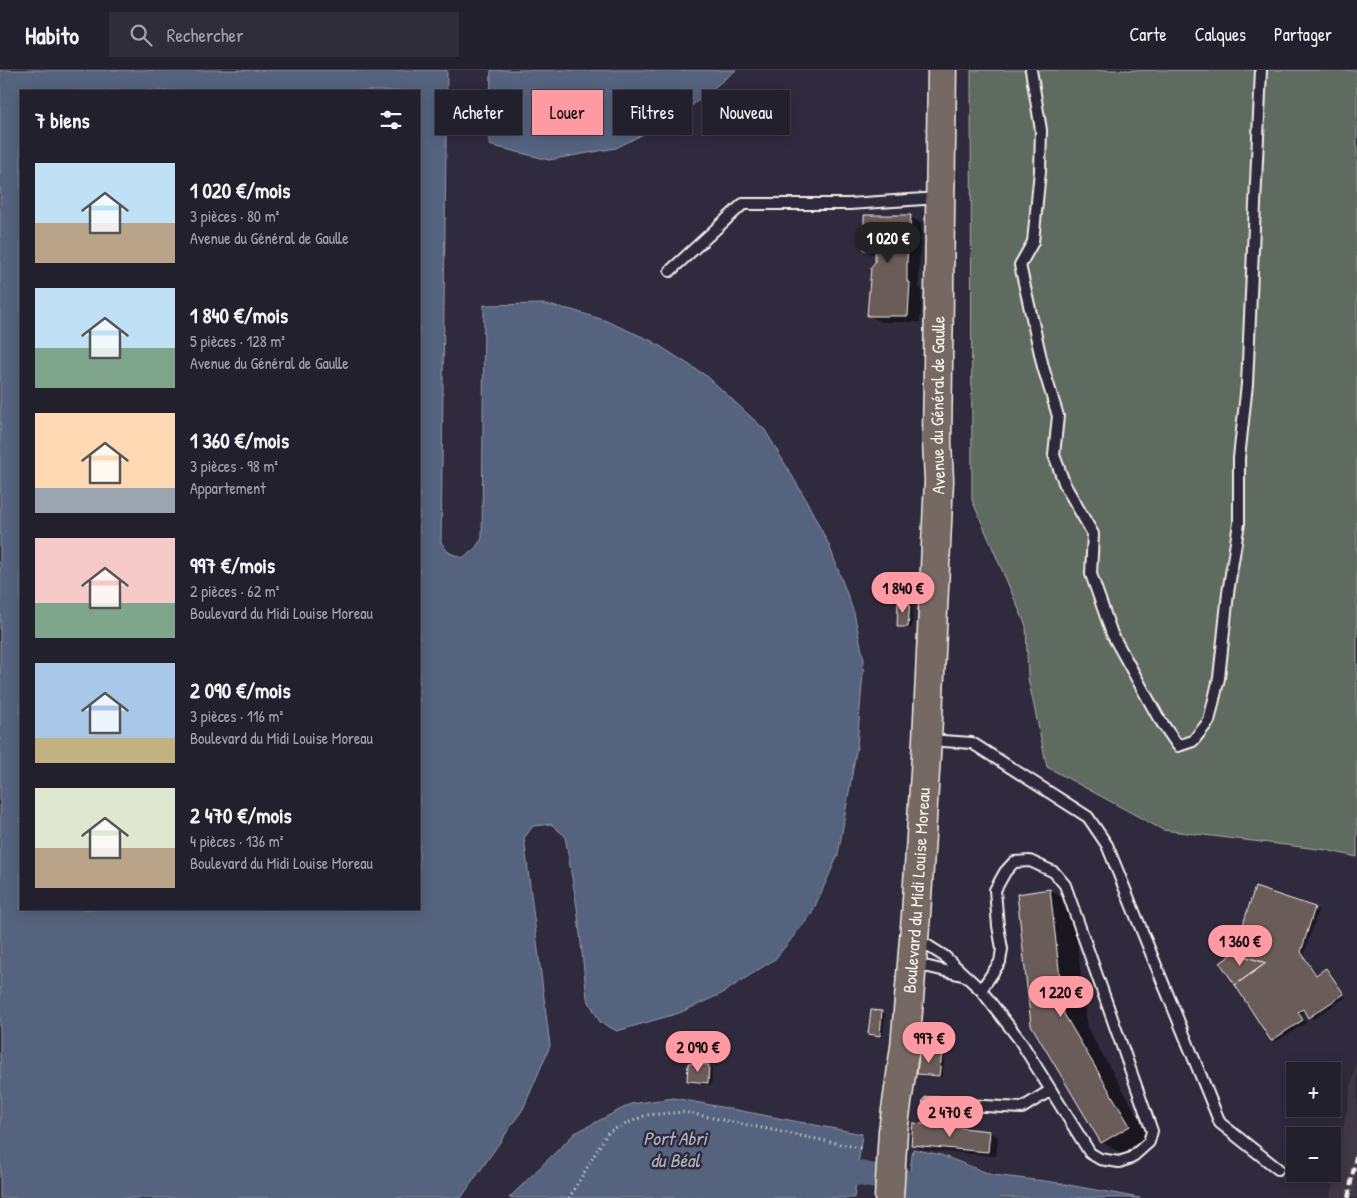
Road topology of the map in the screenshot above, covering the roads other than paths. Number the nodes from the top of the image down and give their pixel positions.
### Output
1 (942, 70) edge
2 (1031, 70) edge
3 (1262, 70) edge
4 (940, 198) junction
5 (670, 271) dead end
6 (927, 740) junction
7 (914, 938) junction
8 (912, 966) junction
9 (966, 976) junction
10 (981, 990) junction
11 (1051, 1090) junction
12 (929, 1103) dead end
13 (1278, 1169) dead end
14 (889, 1198) edge

1 - 4 main road, Avenue du Général de Gaulle
2 - 3 lane
4 - 5 lane
4 - 6 main road, Avenue du Général de Gaulle
6 - 7 main road, Boulevard du Midi Louise Moreau
6 - 13 lane
7 - 8 main road, Boulevard du Midi Louise Moreau
7 - 9 lane
8 - 9 lane
8 - 14 main road, Boulevard du Midi Louise Moreau
9 - 10 lane
10 - 11 lane
10 - 11 lane
11 - 12 lane

